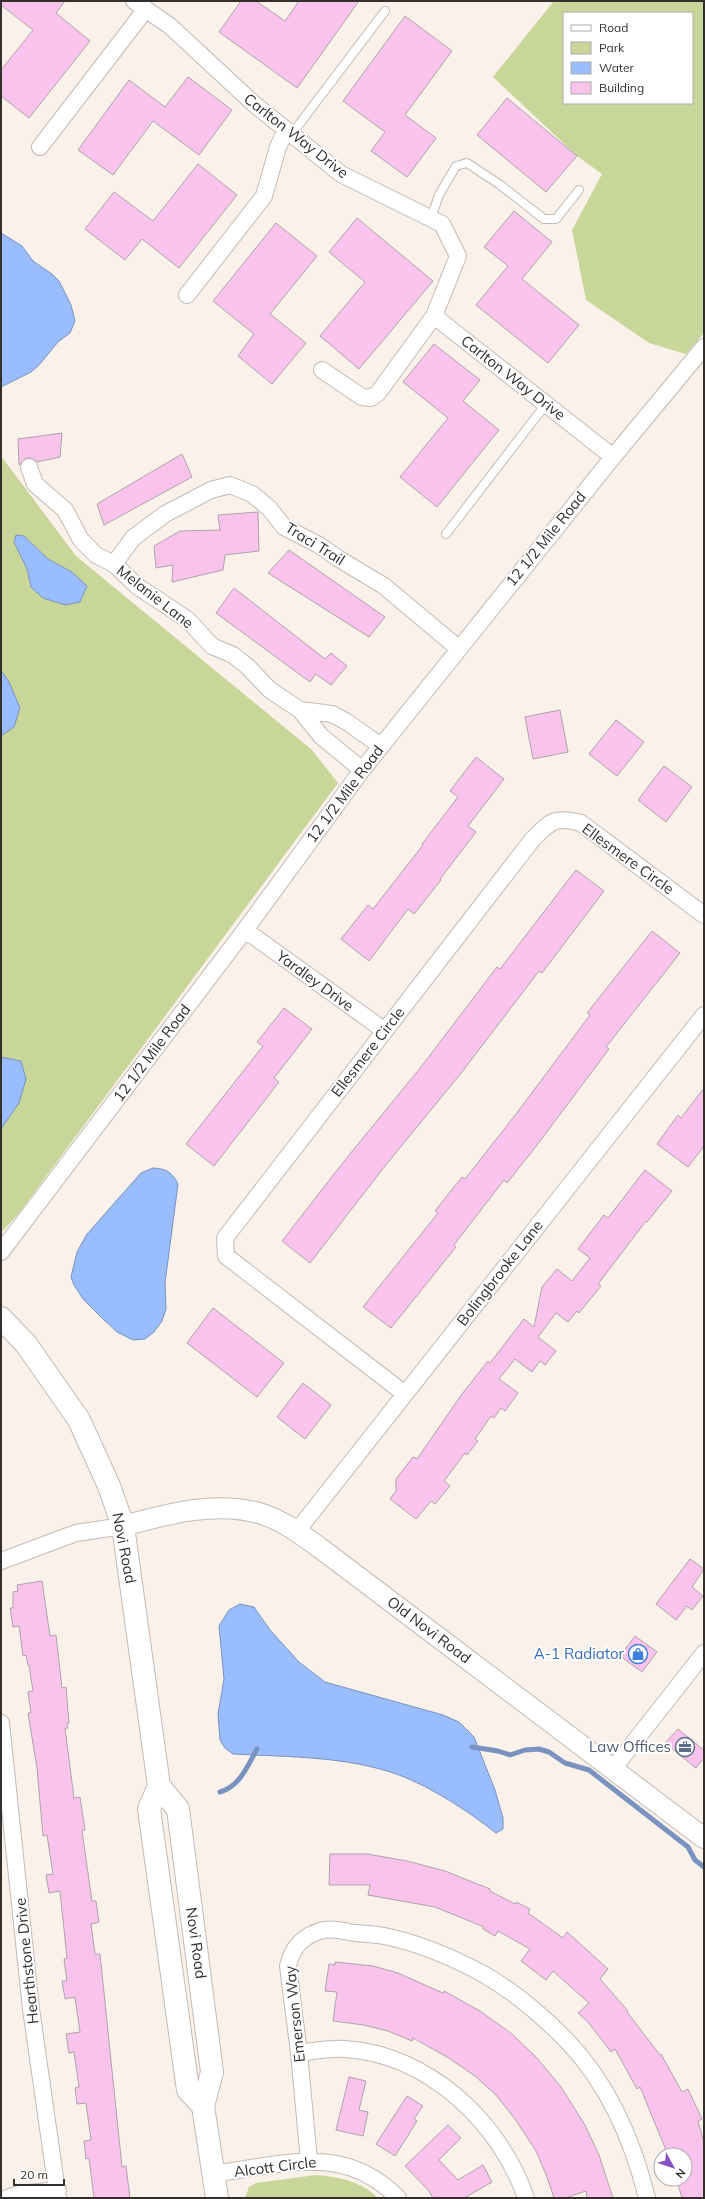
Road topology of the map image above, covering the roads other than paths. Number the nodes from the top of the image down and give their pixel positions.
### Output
1 (140, 5) edge
2 (385, 11) dead end
3 (289, 132) junction
4 (40, 147) dead end
5 (579, 190) dead end
6 (431, 218) junction
7 (187, 294) dead end
8 (434, 316) junction
9 (704, 346) edge
10 (322, 370) dead end
11 (546, 404) junction
12 (613, 457) junction
13 (29, 467) dead end
14 (446, 534) dead end
15 (114, 564) junction
16 (458, 648) junction
17 (300, 710) junction
18 (381, 746) junction
19 (362, 770) junction
20 (704, 915) edge
21 (245, 930) junction
22 (704, 1015) edge
23 (384, 1031) junction
24 (1, 1252) edge
25 (1, 1318) edge
26 (405, 1394) junction
27 (123, 1526) junction
28 (297, 1531) junction
29 (1, 1561) edge
30 (704, 1653) edge
31 (1, 1723) edge
32 (613, 1769) junction
33 (704, 1838) edge
34 (299, 2053) junction
35 (309, 2161) junction
36 (213, 2174) junction
37 (58, 2194) edge
38 (7, 2198) edge
39 (217, 2198) edge
40 (398, 2198) edge
41 (526, 2198) edge
42 (647, 2198) edge

1 - 3 street, Carlton Way Drive
1 - 4 street
2 - 3 lane
3 - 6 street, Carlton Way Drive
3 - 7 street
5 - 6 lane
6 - 8 street, Carlton Way Drive
8 - 10 street
8 - 11 street, Carlton Way Drive
9 - 12 street, 12 1/2 Mile Road
11 - 12 street, Carlton Way Drive
11 - 14 lane
12 - 16 street, 12 1/2 Mile Road
13 - 15 street, Melanie Lane
15 - 16 street, Traci Trail
15 - 17 street, Melanie Lane
16 - 18 street, 12 1/2 Mile Road
17 - 18 street, Melanie Lane
17 - 19 street, Melanie Lane
18 - 19 street, 12 1/2 Mile Road
19 - 21 street, 12 1/2 Mile Road
20 - 23 street, Ellesmere Circle
21 - 23 street, Yardley Drive
21 - 24 street, 12 1/2 Mile Road
22 - 26 street, Bolingbrooke Lane
23 - 26 street, Ellesmere Circle
25 - 27 main road, Novi Road
26 - 28 street, Bolingbrooke Lane
27 - 28 street, Old Novi Road
27 - 29 street
27 - 36 main road, Novi Road
28 - 32 street, Old Novi Road
30 - 32 street
31 - 37 street, Hearthstone Drive
32 - 33 street, Old Novi Road
34 - 35 street, Emerson Way
34 - 41 street
34 - 42 street, Emerson Way
35 - 36 street, Alcott Circle
35 - 40 street, Alcott Circle
36 - 39 main road, Novi Road
37 - 38 street

